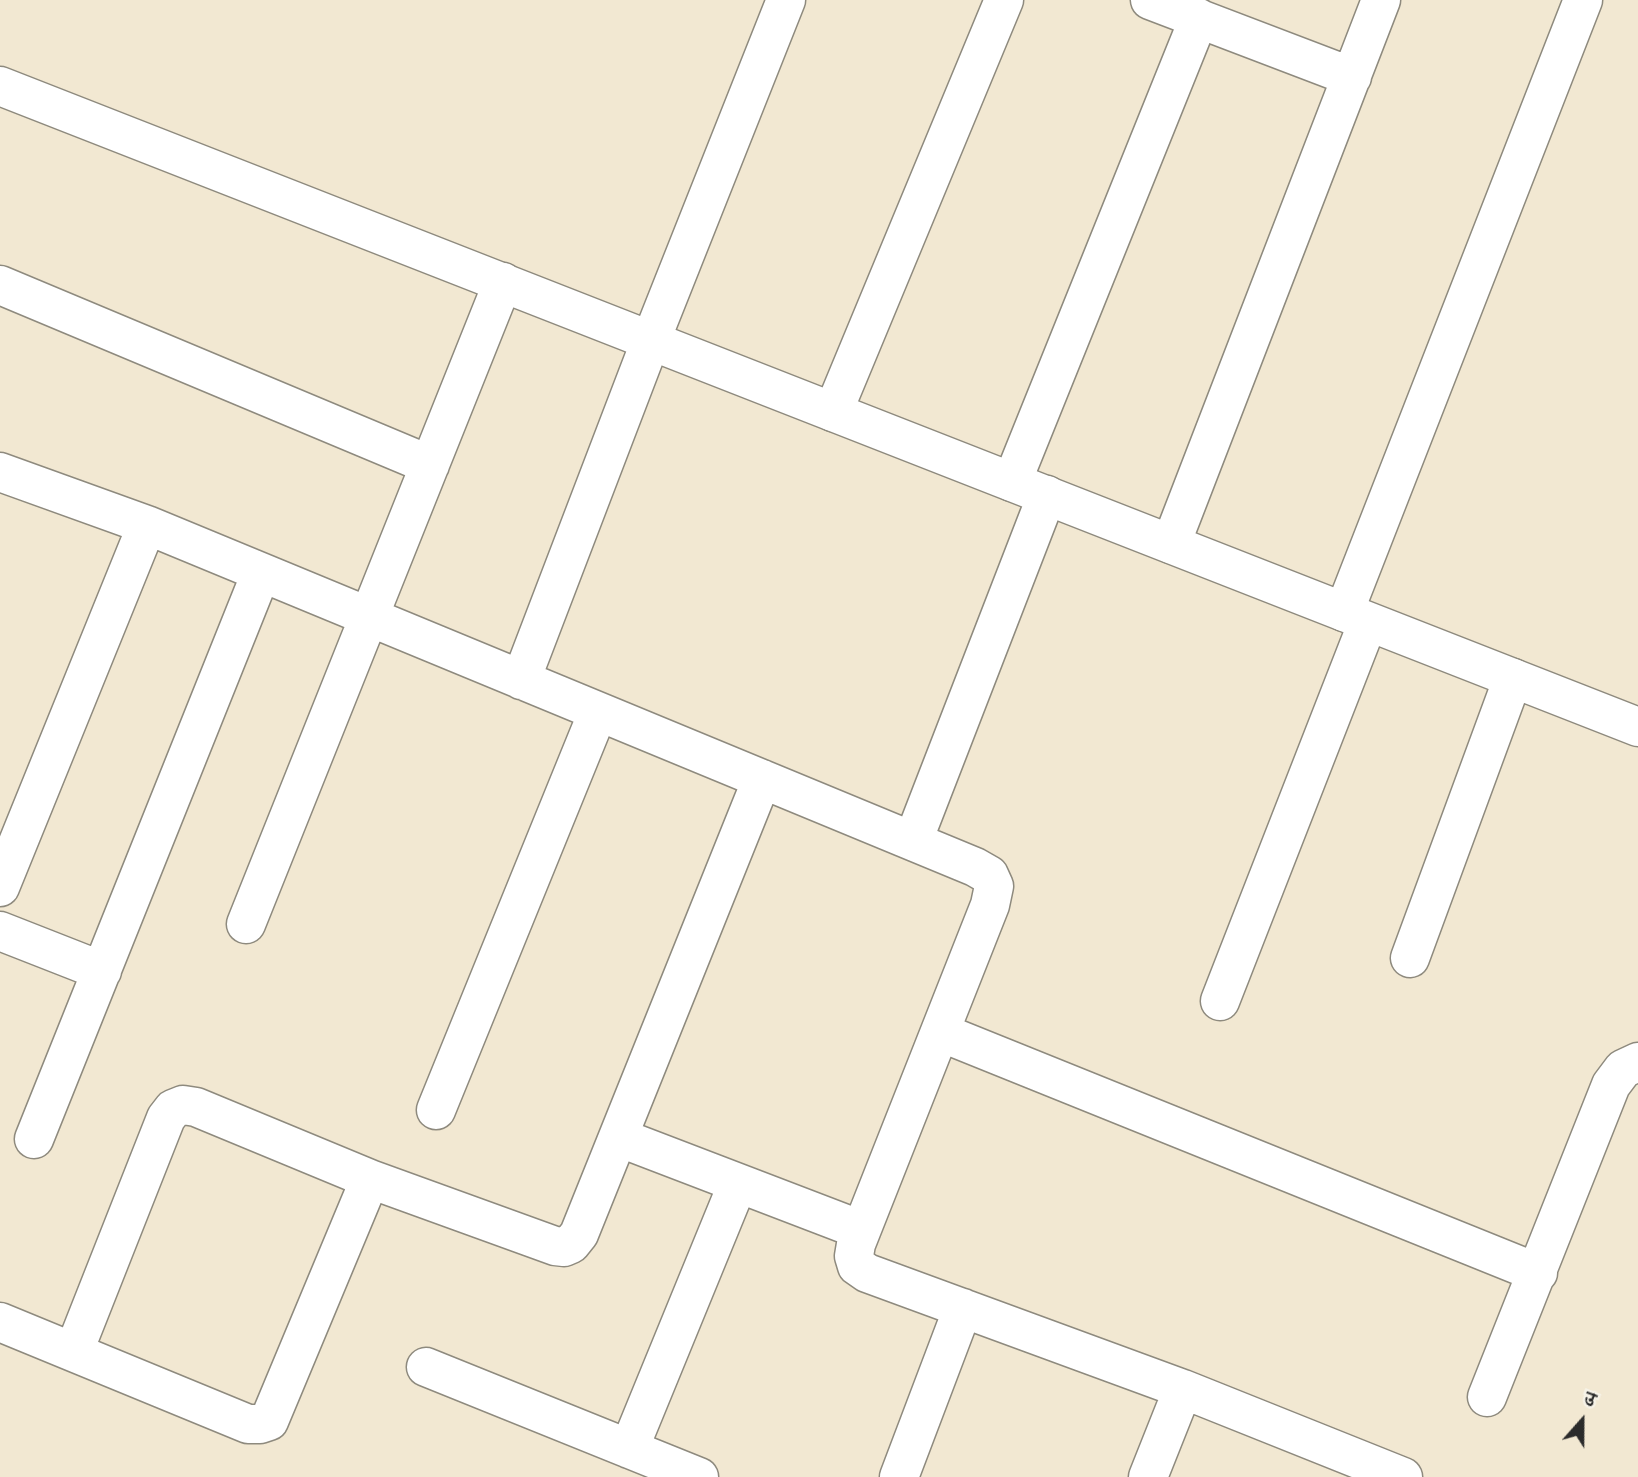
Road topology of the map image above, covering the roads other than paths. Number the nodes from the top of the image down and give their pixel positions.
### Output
1 (786, 0) edge
2 (1004, 0) edge
3 (1150, 0) edge
4 (1381, 0) edge
5 (1583, 0) edge
6 (1199, 18) junction
7 (1352, 76) junction
8 (0, 86) edge
9 (503, 282) junction
10 (0, 285) edge
11 (651, 340) junction
12 (833, 412) junction
13 (430, 465) junction
14 (0, 472) edge
15 (1012, 482) junction
16 (1047, 495) junction
17 (147, 525) junction
18 (1171, 544) junction
19 (261, 573) junction
20 (369, 617) junction
21 (1356, 617) junction
22 (1513, 678) junction
23 (521, 680) junction
24 (598, 712) junction
25 (1638, 727) edge
26 (762, 779) junction
27 (913, 841) junction
28 (0, 887) edge
29 (246, 924) dead end
30 (0, 931) edge
31 (1410, 957) dead end
32 (102, 971) junction
33 (1220, 1001) dead end
34 (940, 1032) junction
35 (1638, 1062) edge
36 (436, 1110) dead end
37 (618, 1137) junction
38 (34, 1139) dead end
39 (370, 1179) junction
40 (738, 1183) junction
41 (862, 1230) junction
42 (1538, 1273) junction
43 (963, 1308) junction
44 (0, 1322) edge
45 (75, 1351) junction
46 (426, 1367) dead end
47 (1182, 1389) junction
48 (1488, 1397) dead end
49 (629, 1449) junction
50 (699, 1477) edge
51 (899, 1477) edge
52 (1148, 1477) edge
53 (1403, 1477) edge

1 - 11 street
2 - 12 street
3 - 6 street
4 - 7 street
5 - 21 street
6 - 7 street
6 - 15 street
7 - 18 street
8 - 9 street
9 - 11 street
9 - 13 street
10 - 13 street
11 - 12 street
11 - 23 street
12 - 15 street
13 - 20 street
14 - 17 street
15 - 16 street
16 - 18 street
16 - 27 street
17 - 19 street
17 - 28 street
18 - 21 street
19 - 20 street
19 - 32 street
20 - 23 street
20 - 29 street
21 - 22 street
21 - 33 street
22 - 25 street
22 - 31 street
23 - 24 street
24 - 26 street
24 - 36 street
26 - 27 street
26 - 37 street
27 - 34 street
30 - 32 street
32 - 38 street
34 - 41 street
34 - 42 street
35 - 42 street
37 - 39 street
37 - 40 street
39 - 45 street
39 - 45 street
40 - 41 street
40 - 49 street
41 - 43 street
42 - 48 street
43 - 47 street
43 - 51 street
44 - 45 street
46 - 49 street
47 - 52 street
47 - 53 street
49 - 50 street

